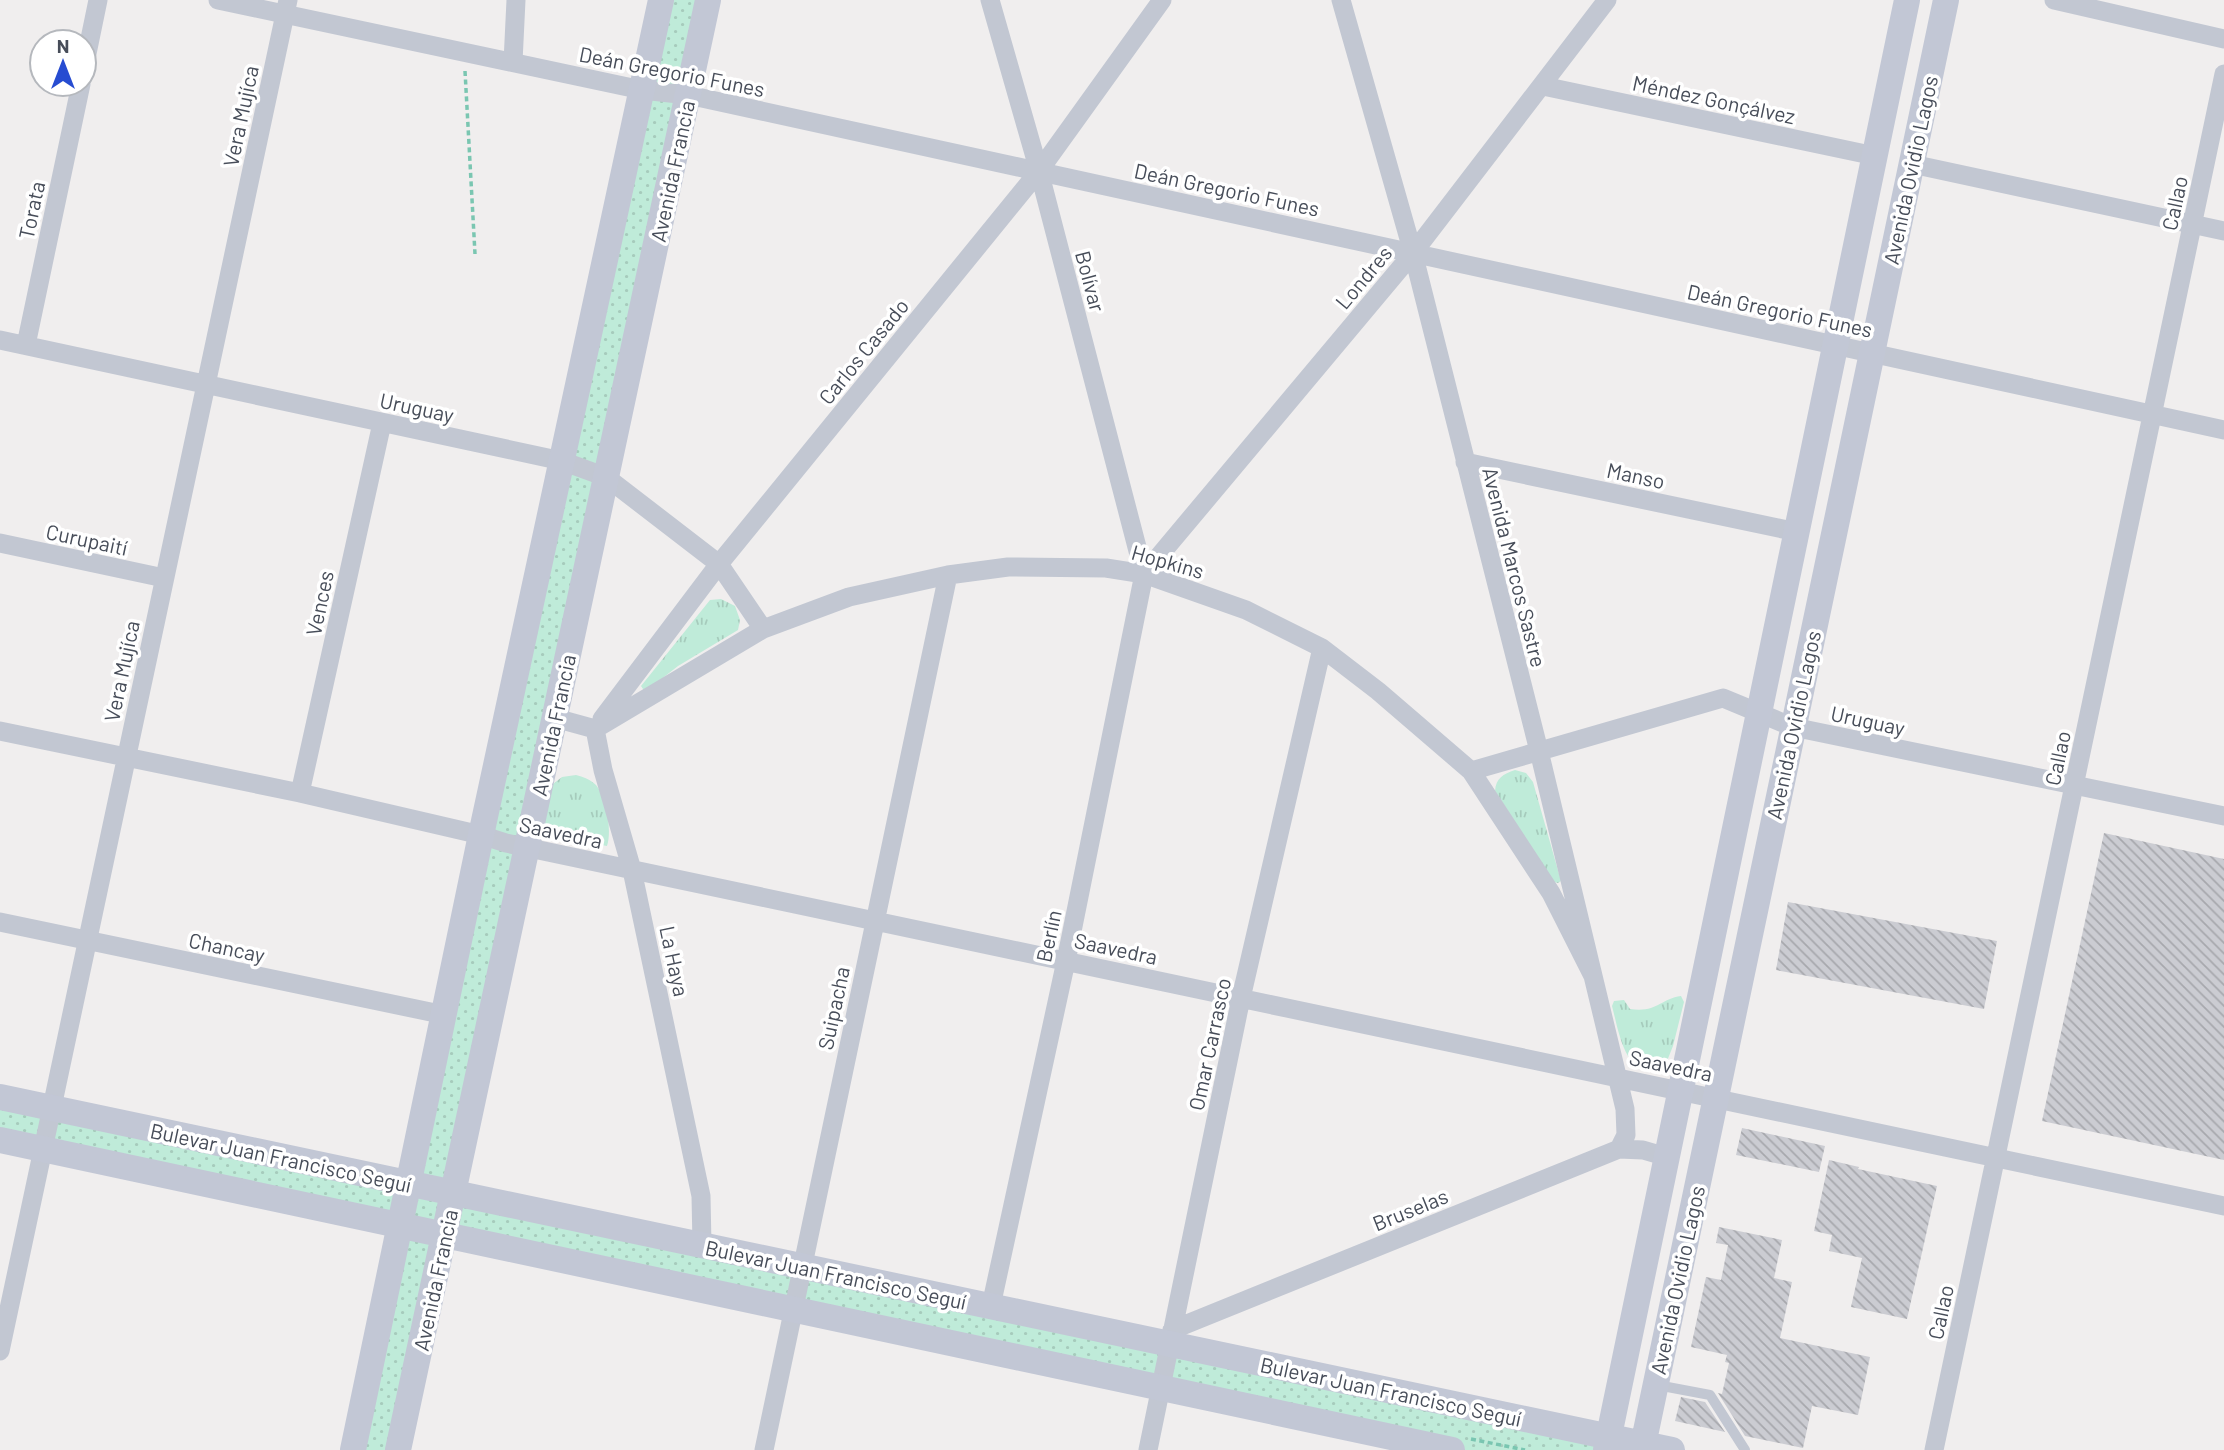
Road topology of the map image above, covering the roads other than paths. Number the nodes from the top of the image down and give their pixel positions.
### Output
1 (98, 0) edge
2 (218, 0) edge
3 (516, 0) edge
4 (661, 0) edge
5 (708, 0) edge
6 (990, 0) edge
7 (1163, 0) edge
8 (1341, 0) edge
9 (1607, 0) edge
10 (1907, 0) edge
11 (1946, 0) edge
12 (2054, 0) edge
13 (287, 7) edge
14 (92, 28) edge
15 (2224, 39) edge
16 (513, 62) junction
17 (2224, 75) edge
18 (1543, 86) junction
19 (642, 90) junction
20 (688, 95) junction
21 (78, 98) edge
22 (1875, 156) junction
23 (1912, 164) junction
24 (1039, 171) junction
25 (2192, 224) junction
26 (2224, 230) edge
27 (1412, 253) junction
28 (0, 340) edge
29 (26, 345) junction
30 (1836, 345) junction
31 (1870, 354) junction
32 (205, 384) junction
33 (2152, 415) junction
34 (382, 423) junction
35 (2224, 430) edge
36 (562, 461) junction
37 (1465, 462) junction
38 (606, 477) junction
39 (1797, 532) junction
40 (0, 543) edge
41 (719, 564) junction
42 (1144, 574) junction
43 (948, 575) junction
44 (164, 578) junction
45 (763, 629) junction
46 (1322, 648) junction
47 (1760, 714) junction
48 (555, 718) junction
49 (1793, 727) junction
50 (595, 729) junction
51 (0, 732) edge
52 (1539, 751) junction
53 (125, 758) junction
54 (1471, 771) junction
55 (2074, 786) junction
56 (300, 793) junction
57 (2224, 816) edge
58 (481, 835) junction
59 (527, 848) junction
60 (632, 870) junction
61 (875, 921) junction
62 (0, 922) edge
63 (87, 941) junction
64 (1066, 961) junction
65 (1592, 976) junction
66 (1241, 998) junction
67 (445, 1015) junction
68 (1616, 1077) junction
69 (1681, 1090) junction
70 (0, 1097) edge
71 (1714, 1098) junction
72 (52, 1108) junction
73 (0, 1140) edge
74 (43, 1149) junction
75 (1619, 1149) junction
76 (1667, 1157) junction
77 (1996, 1157) junction
78 (409, 1184) junction
79 (453, 1193) junction
80 (2224, 1206) edge
81 (400, 1226) junction
82 (445, 1235) junction
83 (702, 1245) junction
84 (802, 1266) junction
85 (991, 1306) junction
86 (793, 1309) junction
87 (3, 1326) edge
88 (1171, 1337) junction
89 (0, 1351) edge
90 (1655, 1385) junction
91 (1160, 1388) junction
92 (1608, 1443) edge
93 (1642, 1447) edge
94 (353, 1450) edge
95 (398, 1450) edge
96 (764, 1450) edge
97 (1148, 1450) edge
98 (1452, 1450) edge
99 (1672, 1450) edge
100 (1745, 1450) edge
101 (1934, 1450) edge

1 - 14 street
2 - 13 street, Deán Gregorio Funes
3 - 16 street
4 - 19 main road
5 - 20 main road, Avenida Francia
6 - 24 street, Bolívar
7 - 24 street, Carlos Casado
8 - 27 street, Avenida Marcos Sastre
9 - 18 street, Londres
10 - 22 main road, Avenida Ovidio Lagos
11 - 23 main road, Avenida Ovidio Lagos
12 - 15 street
13 - 16 street, Deán Gregorio Funes
13 - 32 street, Vera Mujíca
16 - 19 street, Deán Gregorio Funes
17 - 25 street, Callao
18 - 22 street, Méndez Gonçálvez
18 - 27 street, Londres
19 - 20 street, Deán Gregorio Funes
19 - 36 main road
20 - 24 street, Deán Gregorio Funes
20 - 38 main road, Avenida Francia
21 - 29 street, Torata
22 - 30 main road, Avenida Ovidio Lagos
23 - 25 street
23 - 31 main road, Avenida Ovidio Lagos
24 - 27 street, Deán Gregorio Funes
24 - 41 street, Carlos Casado
24 - 42 street, Bolívar
25 - 26 street
25 - 33 street, Callao
27 - 30 street, Deán Gregorio Funes
27 - 37 street, Avenida Marcos Sastre
27 - 42 street, Londres
28 - 29 street, Uruguay
29 - 32 street, Uruguay
30 - 31 street, Deán Gregorio Funes
30 - 39 main road, Avenida Ovidio Lagos
31 - 33 street, Deán Gregorio Funes
31 - 49 main road, Avenida Ovidio Lagos
32 - 34 street, Uruguay
32 - 44 street, Vera Mujíca
33 - 35 street, Deán Gregorio Funes
33 - 55 street, Callao
34 - 36 street, Uruguay
34 - 56 street, Vences
36 - 38 street, Uruguay
36 - 58 main road
37 - 39 street, Manso
37 - 52 street, Avenida Marcos Sastre
38 - 41 street, Uruguay
38 - 48 main road, Avenida Francia
39 - 47 main road, Avenida Ovidio Lagos
40 - 44 street, Curupaití
41 - 45 street, Uruguay
41 - 50 street, Carlos Casado
42 - 43 street, Hopkins
42 - 46 street, Hopkins
42 - 64 street, Berlín
43 - 45 street, Hopkins
43 - 61 street, Suipacha
44 - 53 street, Vera Mujíca
45 - 50 street, Hopkins
46 - 54 street, Hopkins
46 - 66 street, Omar Carrasco
47 - 49 street, Uruguay
47 - 52 street, Uruguay
47 - 69 main road, Avenida Ovidio Lagos
48 - 50 street
48 - 59 main road, Avenida Francia
49 - 55 street, Uruguay
49 - 71 main road, Avenida Ovidio Lagos
50 - 60 street, La Haya
51 - 53 street, Saavedra
52 - 54 street, Uruguay
52 - 65 street, Avenida Marcos Sastre
53 - 56 street, Saavedra
53 - 63 street, Vera Mujíca
54 - 65 street, Hopkins
55 - 57 street, Uruguay
55 - 77 street, Callao
56 - 58 street, Saavedra
58 - 59 street, Saavedra
58 - 67 main road
59 - 60 street, Saavedra
59 - 79 main road, Avenida Francia
60 - 61 street, Saavedra
60 - 83 street, La Haya
61 - 64 street, Saavedra
61 - 84 street, Suipacha
62 - 63 street, Chancay
63 - 67 street, Chancay
63 - 72 street, Vera Mujíca
64 - 66 street, Saavedra
64 - 85 street, Berlín
65 - 68 street, Avenida Marcos Sastre
66 - 68 street, Saavedra
66 - 88 street, Omar Carrasco
67 - 78 main road
68 - 69 street, Saavedra
68 - 75 street, Avenida Marcos Sastre
69 - 71 street, Saavedra
69 - 76 main road, Avenida Ovidio Lagos
70 - 72 main road, Bulevar Juan Francisco Seguí
71 - 77 street, Saavedra
71 - 90 main road, Avenida Ovidio Lagos
72 - 74 street, Vera Mujíca
72 - 78 main road, Bulevar Juan Francisco Seguí
73 - 74 main road, Bulevar Juan Francisco Seguí
74 - 81 main road, Bulevar Juan Francisco Seguí
74 - 87 street, Vera Mujíca
75 - 76 street, Bruselas
75 - 88 street, Bruselas
76 - 92 main road, Avenida Ovidio Lagos
77 - 80 street, Saavedra
77 - 101 street, Callao
78 - 79 main road, Bulevar Juan Francisco Seguí
78 - 81 main road
79 - 82 main road, Avenida Francia
79 - 83 main road, Bulevar Juan Francisco Seguí
81 - 82 main road, Bulevar Juan Francisco Seguí
81 - 94 main road
82 - 86 main road, Bulevar Juan Francisco Seguí
82 - 95 main road, Avenida Francia
83 - 84 main road, Bulevar Juan Francisco Seguí
84 - 85 main road, Bulevar Juan Francisco Seguí
84 - 86 street, Suipacha
85 - 88 main road, Bulevar Juan Francisco Seguí
86 - 91 main road, Bulevar Juan Francisco Seguí
86 - 96 street, Suipacha
87 - 89 street, Vera Mujíca
88 - 91 street, Omar Carrasco
88 - 92 main road, Bulevar Juan Francisco Seguí
90 - 93 main road, Avenida Ovidio Lagos
90 - 100 lane
91 - 97 street, Omar Carrasco
91 - 98 main road, Bulevar Juan Francisco Seguí
92 - 93 main road, Bulevar Juan Francisco Seguí
93 - 99 main road, Bulevar Juan Francisco Seguí

